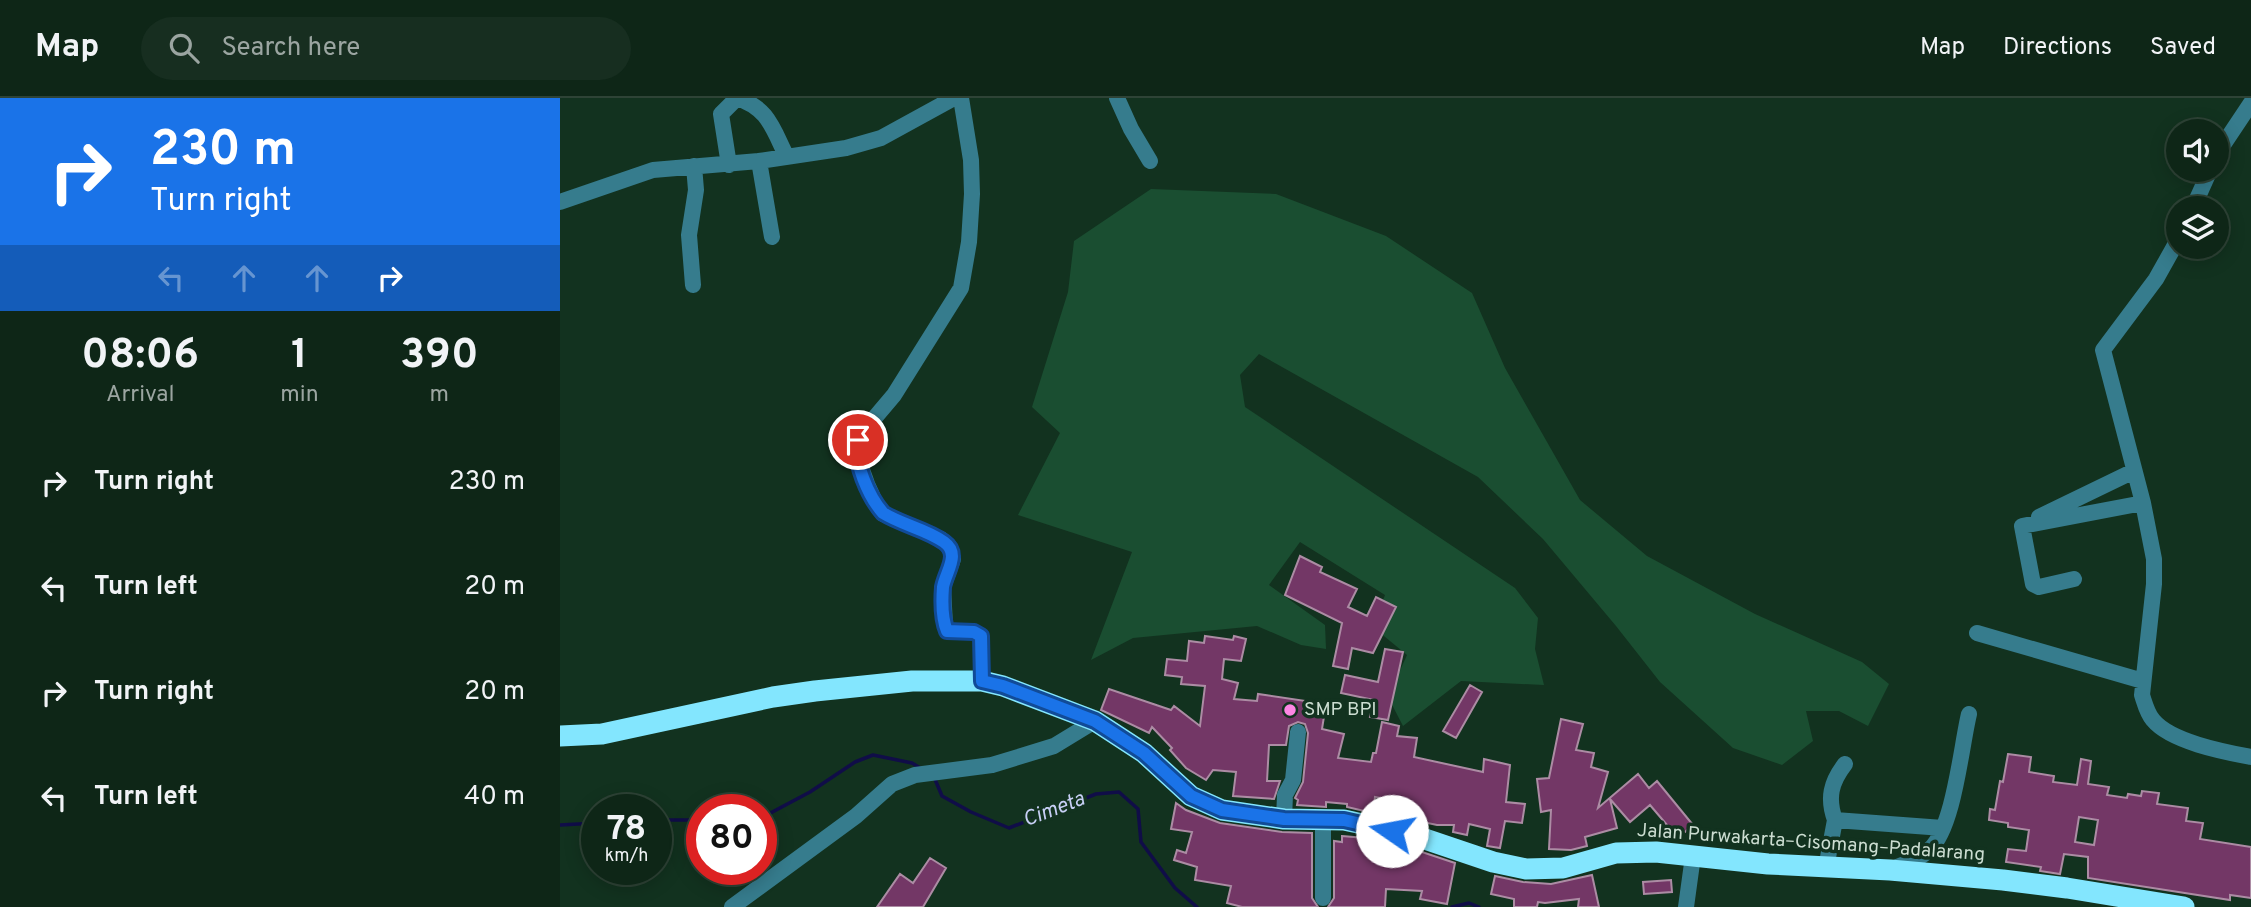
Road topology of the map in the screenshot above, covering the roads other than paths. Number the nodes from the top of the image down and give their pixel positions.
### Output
1 (954, 98) edge
2 (961, 98) edge
3 (1116, 98) edge
4 (2251, 103) edge
5 (2229, 136) edge
6 (787, 158) junction
7 (1150, 161) dead end
8 (759, 162) junction
9 (729, 165) junction
10 (694, 166) junction
11 (560, 202) edge
12 (772, 237) dead end
13 (2167, 259) edge
14 (693, 285) dead end
15 (2134, 471) junction
16 (2143, 503) junction
17 (2022, 526) junction
18 (2074, 579) dead end
19 (1977, 633) dead end
20 (982, 681) junction
21 (2143, 681) junction
22 (1969, 714) dead end
23 (1095, 721) junction
24 (1298, 732) dead end
25 (560, 736) edge
26 (2251, 757) edge
27 (1845, 764) dead end
28 (1323, 818) junction
29 (1284, 819) junction
30 (1835, 820) junction
31 (1943, 828) junction
32 (1693, 856) junction
33 (1826, 868) junction
34 (1890, 870) junction
35 (1323, 898) dead end
36 (2126, 902) edge
37 (732, 907) edge
38 (1686, 907) edge
39 (2184, 907) edge

1 - 6 street
2 - 20 street
3 - 7 street
4 - 5 street
6 - 8 street
6 - 9 street
8 - 9 street
8 - 12 street
9 - 10 street
10 - 11 street
10 - 14 street
13 - 15 street
15 - 16 street
15 - 17 street
16 - 17 street
16 - 21 street
17 - 18 street
19 - 21 street
20 - 23 highway, Jalan Purwakarta–Cisomang–Padalarang
20 - 25 highway, Jalan Purwakarta–Cisomang–Padalarang
21 - 26 street
22 - 31 street
23 - 29 highway, Jalan Purwakarta–Cisomang–Padalarang
23 - 37 street
24 - 29 street
27 - 30 street
28 - 29 highway, Jalan Purwakarta–Cisomang–Padalarang
28 - 32 highway, Jalan Purwakarta–Cisomang–Padalarang
28 - 35 street
30 - 31 street
30 - 33 street
31 - 34 street
32 - 33 highway, Jalan Purwakarta–Cisomang–Padalarang
32 - 38 street
33 - 34 highway, Jalan Purwakarta–Cisomang–Padalarang
34 - 36 highway, Jalan Purwakarta–Cisomang–Padalarang
36 - 39 highway, Jalan Purwakarta–Cisomang–Padalarang

